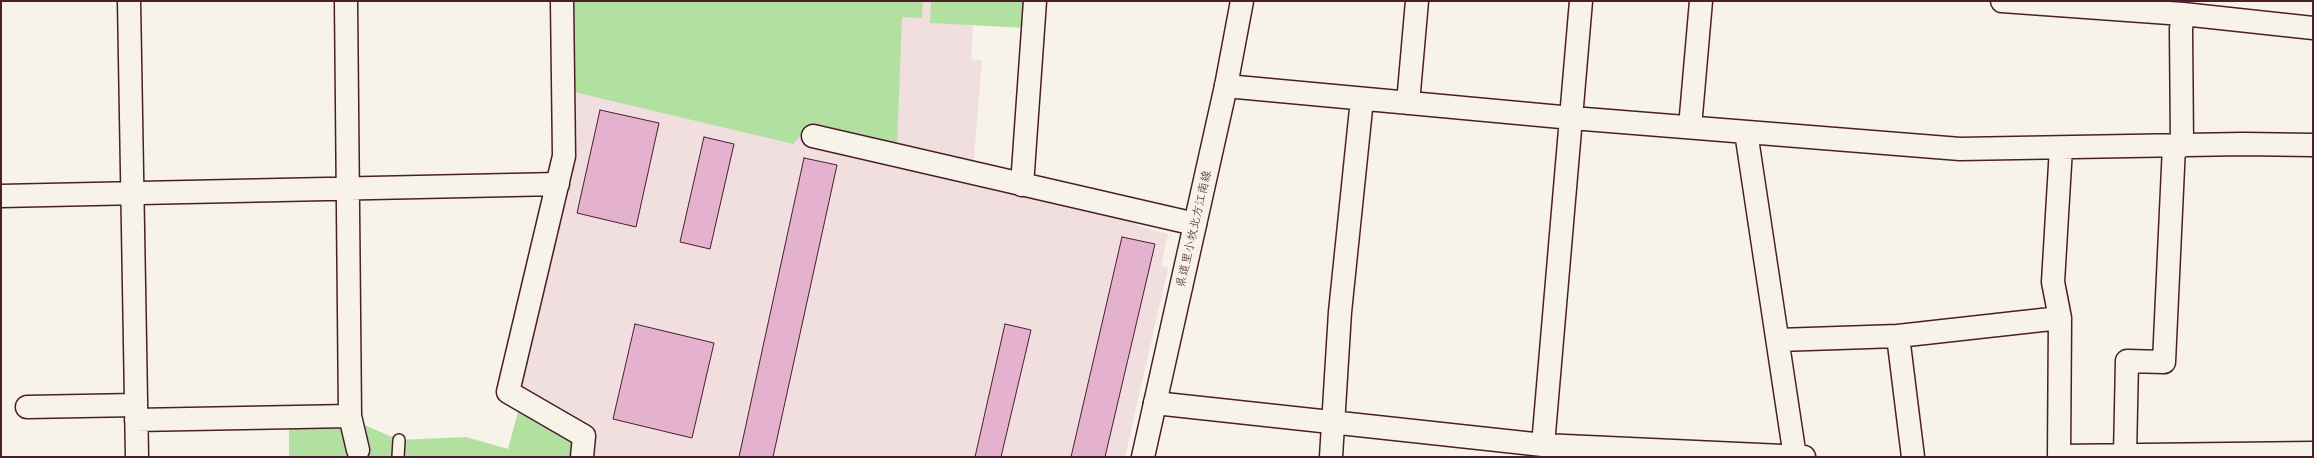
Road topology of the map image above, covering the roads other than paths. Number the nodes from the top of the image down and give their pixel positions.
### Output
1 (128, 1) edge
2 (346, 1) edge
3 (562, 1) edge
4 (1034, 1) edge
5 (1242, 1) edge
6 (1417, 1) edge
7 (1581, 1) edge
8 (1700, 1) edge
9 (2002, 1) edge
10 (2183, 14) junction
11 (2313, 28) edge
12 (1226, 86) junction
13 (1362, 99) junction
14 (1408, 103) junction
15 (1572, 118) junction
16 (1690, 127) junction
17 (1746, 132) junction
18 (813, 136) dead end
19 (2313, 145) edge
20 (2178, 146) junction
21 (2061, 148) junction
22 (558, 184) junction
23 (1022, 185) junction
24 (349, 189) junction
25 (133, 193) junction
26 (1, 196) edge
27 (1195, 224) junction
28 (2060, 318) junction
29 (1898, 336) junction
30 (1778, 340) junction
31 (1155, 403) junction
32 (27, 407) dead end
33 (136, 412) junction
34 (350, 416) junction
35 (1334, 422) junction
36 (399, 440) dead end
37 (1543, 445) junction
38 (358, 450) dead end
39 (2313, 453) edge
40 (2125, 455) junction
41 (2059, 456) edge
42 (2247, 456) edge
43 (137, 457) edge
44 (398, 457) edge
45 (582, 457) edge
46 (1143, 457) edge
47 (1331, 457) edge
48 (1795, 457) edge
49 (1804, 457) edge
50 (1913, 457) edge

1 - 25 street
2 - 24 street
3 - 22 street
4 - 23 street
5 - 12 street, 県道里小牧北方江南線
6 - 14 street
7 - 15 street
8 - 16 street
9 - 10 street
10 - 11 street
10 - 20 street
12 - 13 street
12 - 27 street, 県道里小牧北方江南線
13 - 14 street
13 - 35 street
14 - 15 street
15 - 16 street
15 - 37 street
16 - 17 street
17 - 21 street
17 - 30 street
18 - 23 street
19 - 20 street
20 - 21 street
20 - 40 street
21 - 28 street
22 - 24 street
22 - 45 street
23 - 27 street
24 - 25 street
24 - 34 street
25 - 26 street
25 - 33 street
27 - 31 street, 県道里小牧北方江南線
28 - 29 street
28 - 41 street
29 - 30 street
29 - 50 street
30 - 48 street
31 - 35 street
31 - 46 street, 県道里小牧北方江南線
32 - 33 street
33 - 34 street
33 - 43 street
34 - 38 street
35 - 37 street
35 - 47 street
36 - 44 lane
37 - 48 street
39 - 42 street
40 - 41 street
40 - 42 street
48 - 49 street

